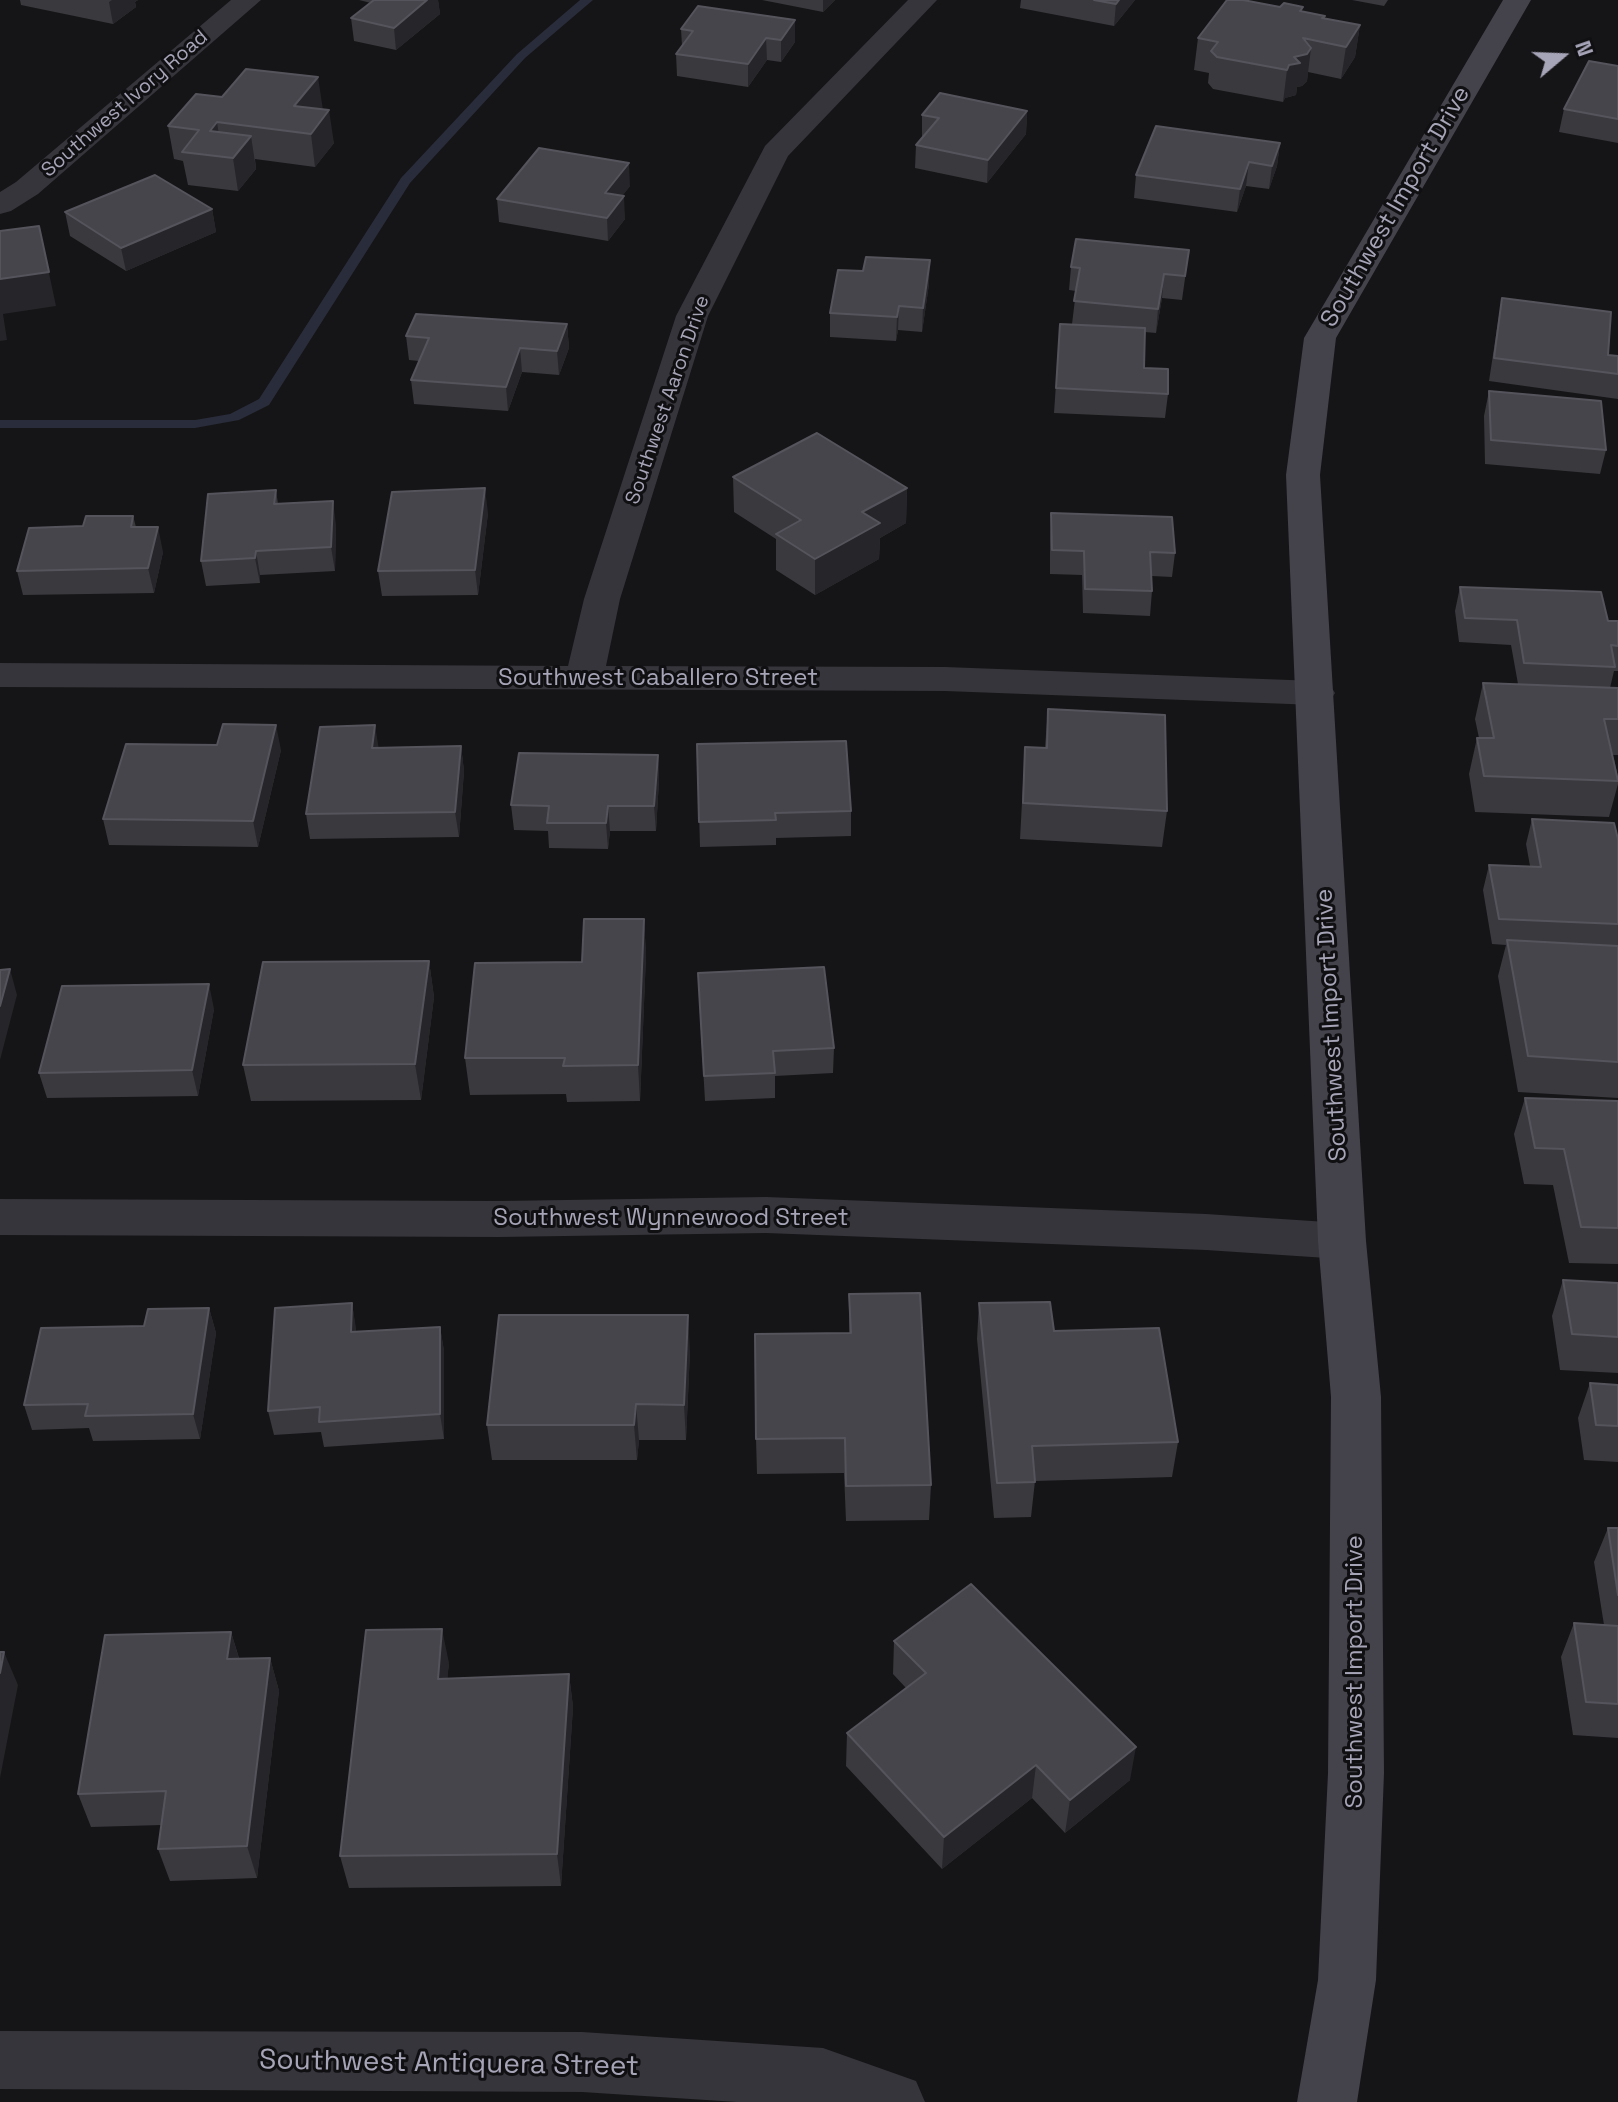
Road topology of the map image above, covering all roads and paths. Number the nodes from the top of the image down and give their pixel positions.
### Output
1 (247, 0) edge
2 (923, 0) edge
3 (1517, 0) edge
4 (0, 205) edge
5 (0, 675) edge
6 (584, 678) junction
7 (1316, 693) junction
8 (0, 1217) edge
9 (1342, 1241) junction
10 (0, 2060) edge
11 (895, 2102) edge
12 (1327, 2102) edge

1 - 4 street, Southwest Ivory Road
2 - 6 street, Southwest Aaron Drive
3 - 7 street, Southwest Import Drive
5 - 6 street, Southwest Caballero Street
6 - 7 street, Southwest Caballero Street
7 - 9 street, Southwest Import Drive
8 - 9 street, Southwest Wynnewood Street
9 - 12 street, Southwest Import Drive
10 - 11 street, Southwest Antiquera Street

